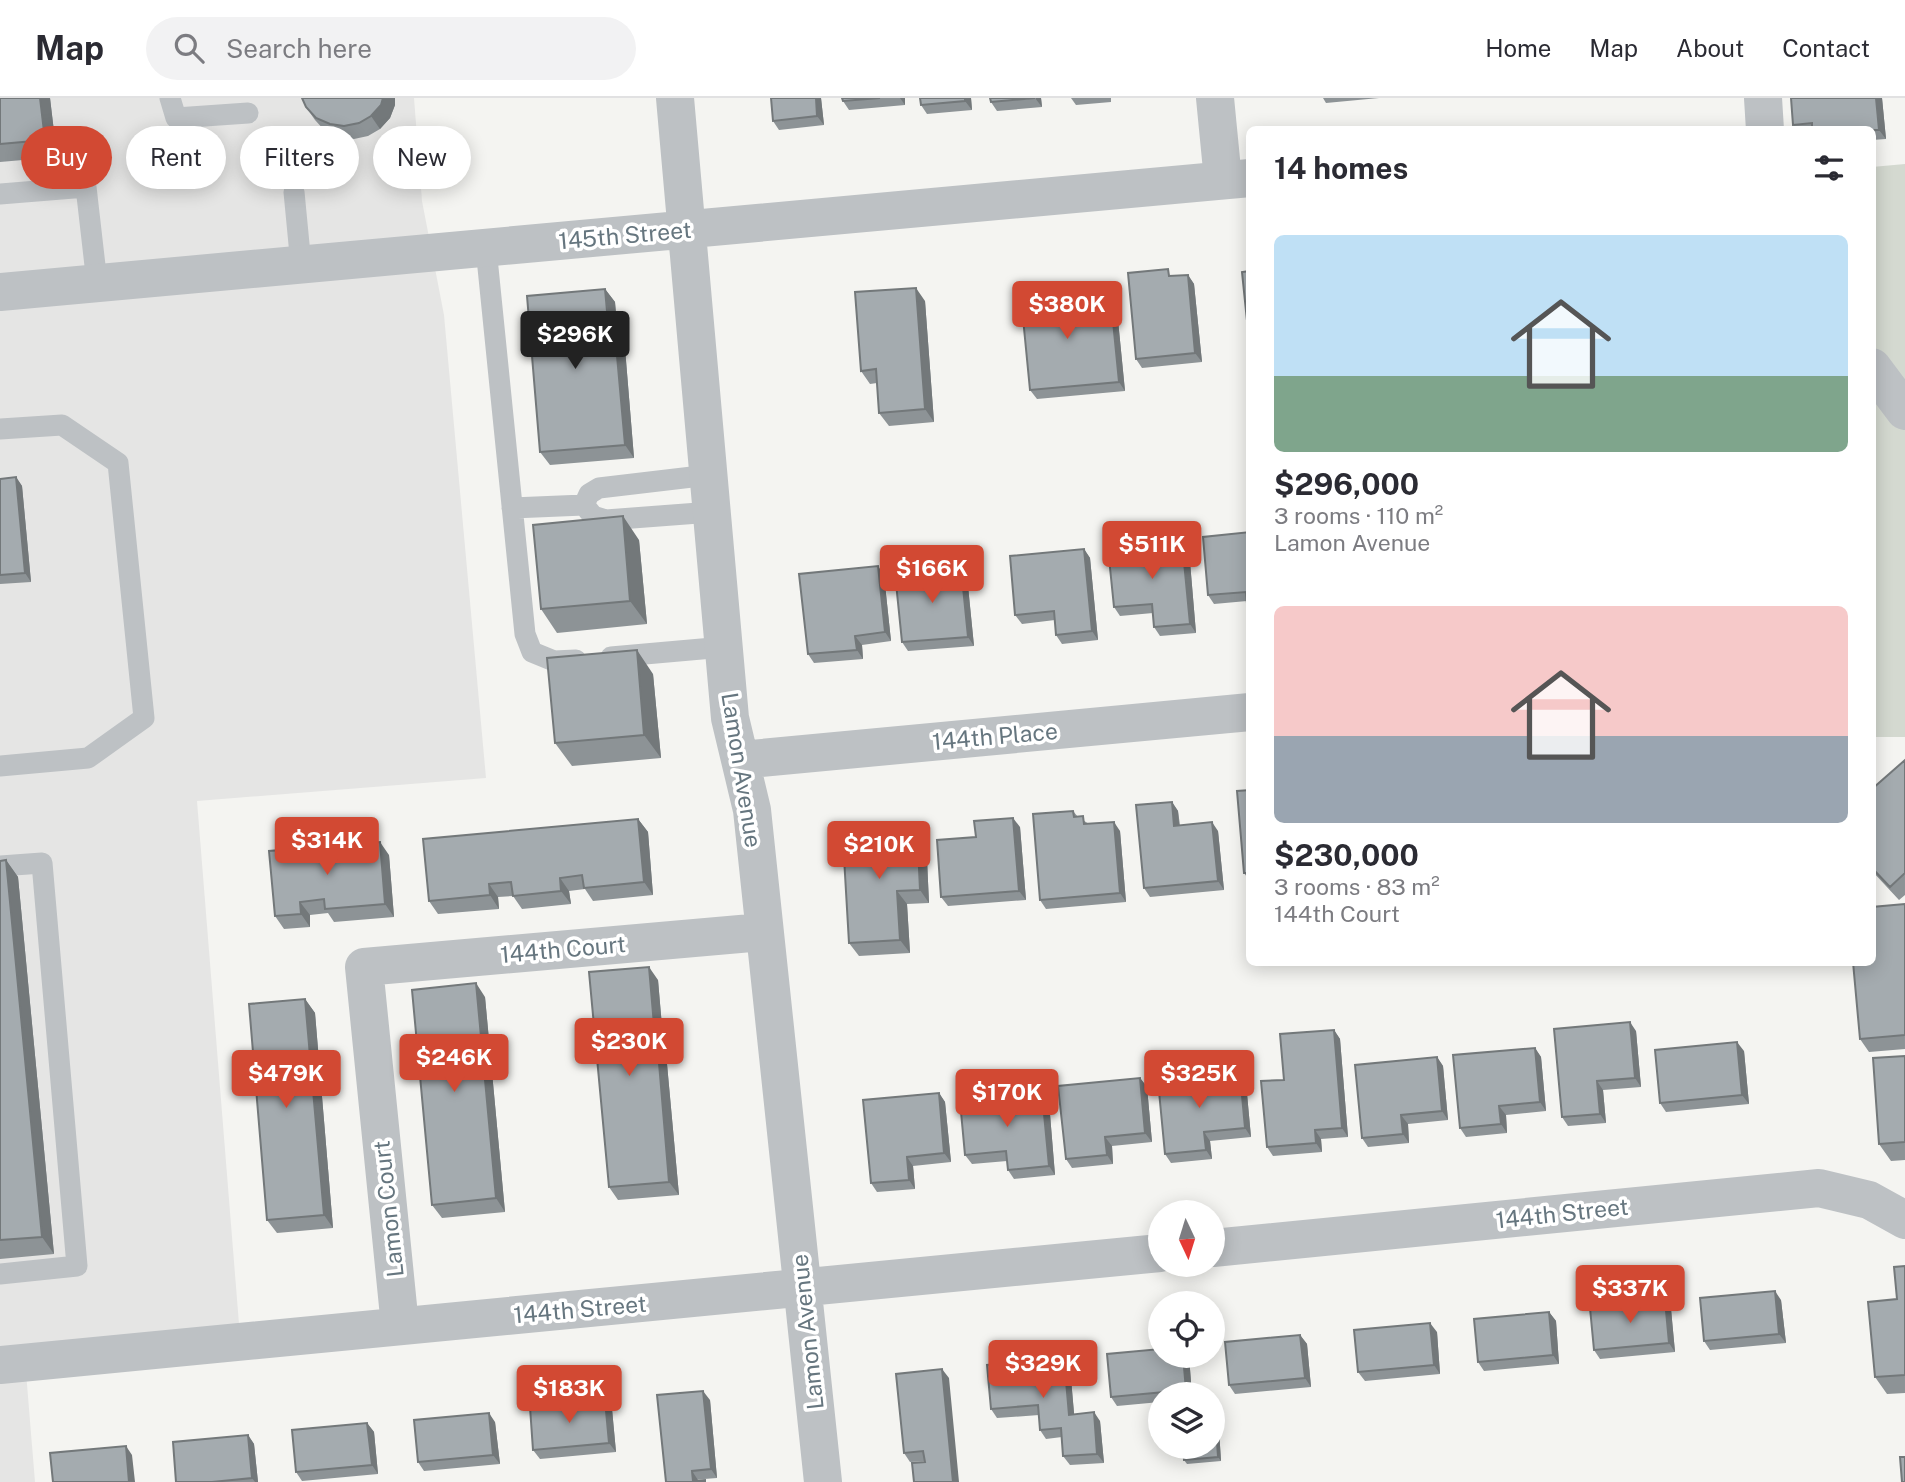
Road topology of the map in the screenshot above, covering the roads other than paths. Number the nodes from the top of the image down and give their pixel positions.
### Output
1 (170, 98) edge
2 (675, 98) edge
3 (1215, 98) edge
4 (1763, 98) edge
5 (248, 113) dead end
6 (1765, 126) edge
7 (1236, 179) edge
8 (294, 192) dead end
9 (0, 194) edge
10 (688, 229) junction
11 (486, 248) junction
12 (301, 265) junction
13 (97, 283) junction
14 (0, 292) edge
15 (1876, 373) edge
16 (1905, 411) edge
17 (0, 429) edge
18 (711, 494) junction
19 (583, 505) junction
20 (512, 508) junction
21 (724, 647) junction
22 (1246, 712) edge
23 (740, 760) junction
24 (0, 766) edge
25 (0, 866) edge
26 (763, 932) junction
27 (364, 967) joint
28 (1905, 1220) edge
29 (1225, 1247) edge
30 (1148, 1254) edge
31 (0, 1274) edge
32 (802, 1288) junction
33 (400, 1326) junction
34 (0, 1365) edge
35 (823, 1482) edge

1 - 5 lane
2 - 10 street, Lamon Avenue
3 - 7 street
4 - 6 street
7 - 10 street, 145th Street
8 - 12 lane
9 - 13 lane
10 - 11 street, 145th Street
10 - 18 street, Lamon Avenue
11 - 12 street, 145th Street
11 - 20 lane
12 - 13 street, 145th Street
13 - 14 street, 145th Street
15 - 16 street
17 - 24 lane
18 - 19 lane
18 - 19 lane
18 - 21 street, Lamon Avenue
19 - 20 lane
20 - 21 lane
21 - 23 street, Lamon Avenue
22 - 23 street, 144th Place
23 - 26 street, Lamon Avenue
25 - 31 lane
26 - 27 street, 144th Court
26 - 32 street, Lamon Avenue
27 - 33 street, Lamon Court
28 - 29 street, 144th Street
30 - 32 street, 144th Street
32 - 33 street, 144th Street
32 - 35 street, Lamon Avenue
33 - 34 street, 144th Street

